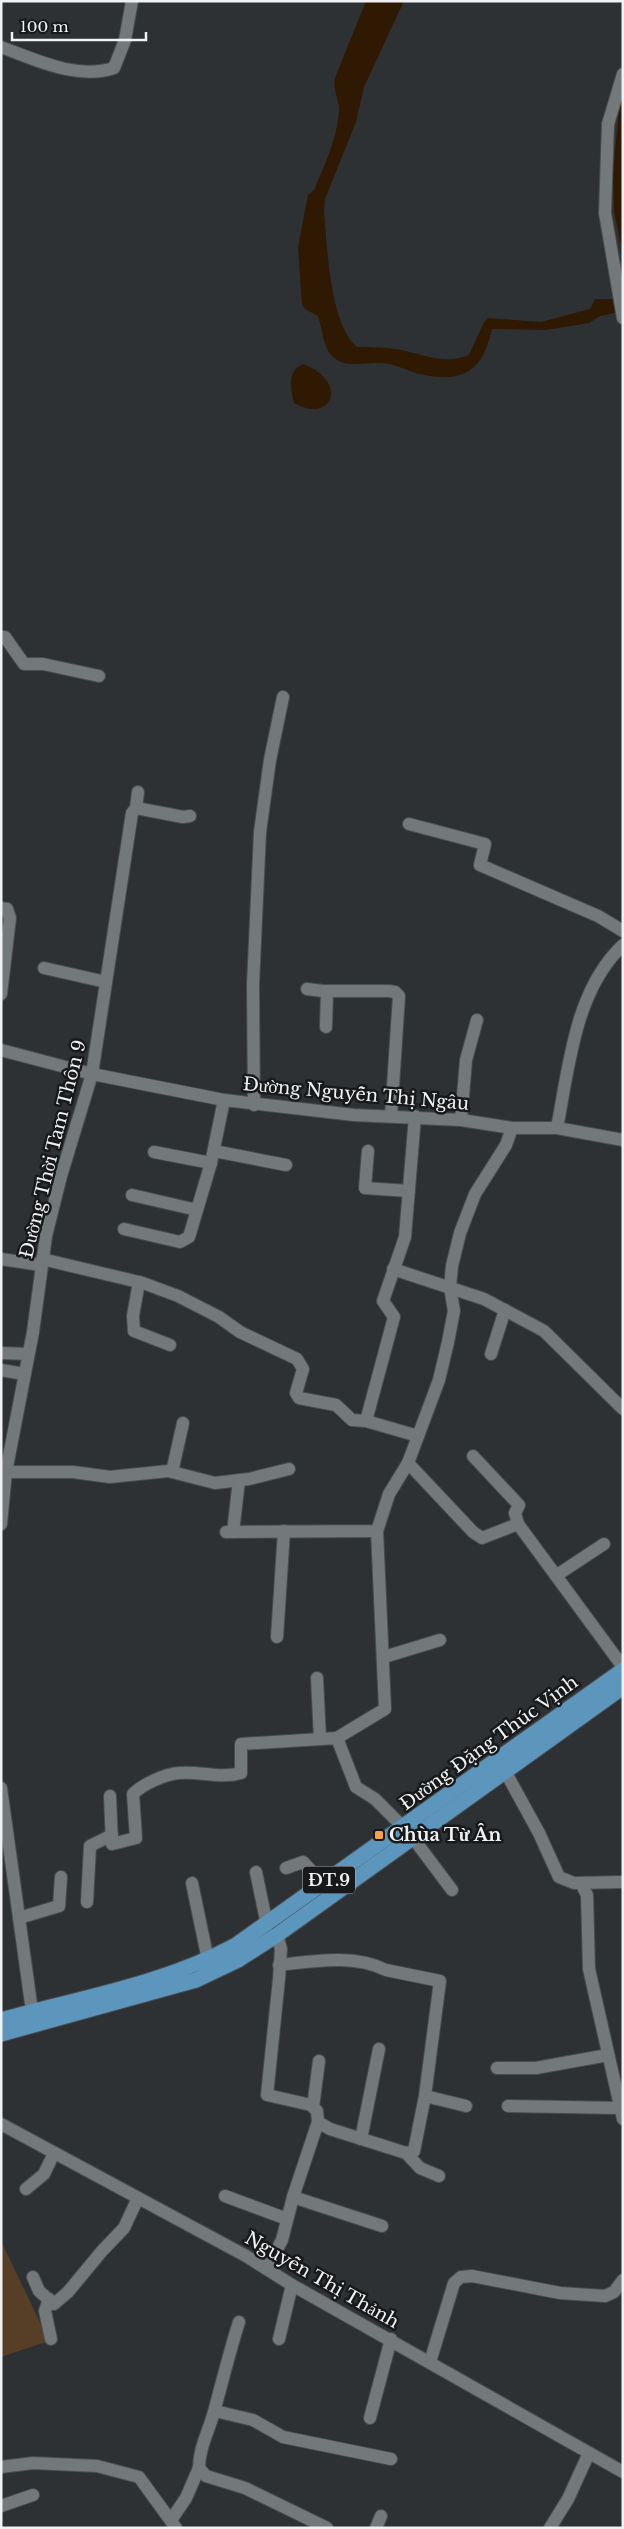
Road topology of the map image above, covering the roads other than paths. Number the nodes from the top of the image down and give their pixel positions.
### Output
1 (132, 1) edge
2 (1, 47) edge
3 (623, 74) edge
4 (623, 318) edge
5 (1, 637) edge
6 (99, 676) dead end
7 (283, 697) dead end
8 (138, 792) dead end
9 (136, 808) junction
10 (190, 816) dead end
11 (409, 824) dead end
12 (1, 908) edge
13 (623, 931) edge
14 (623, 944) edge
15 (44, 968) dead end
16 (106, 982) junction
17 (307, 989) dead end
18 (327, 991) junction
19 (1, 994) edge
20 (477, 1020) dead end
21 (326, 1027) dead end
22 (1, 1050) edge
23 (92, 1074) junction
24 (224, 1100) junction
25 (254, 1104) junction
26 (391, 1116) junction
27 (415, 1116) junction
28 (461, 1120) junction
29 (512, 1128) junction
30 (557, 1128) junction
31 (623, 1140) edge
32 (368, 1151) dead end
33 (154, 1152) dead end
34 (212, 1157) junction
35 (286, 1165) dead end
36 (410, 1191) junction
37 (132, 1196) dead end
38 (197, 1210) junction
39 (124, 1229) dead end
40 (1, 1259) edge
41 (42, 1262) junction
42 (393, 1269) junction
43 (139, 1282) junction
44 (450, 1287) junction
45 (505, 1310) junction
46 (170, 1345) dead end
47 (1, 1353) edge
48 (28, 1354) junction
49 (491, 1354) dead end
50 (1, 1370) edge
51 (24, 1374) junction
52 (623, 1409) edge
53 (366, 1421) junction
54 (183, 1423) dead end
55 (418, 1436) junction
56 (473, 1456) dead end
57 (408, 1463) junction
58 (288, 1469) dead end
59 (172, 1472) junction
60 (4, 1475) edge
61 (239, 1480) junction
62 (1, 1524) edge
63 (518, 1524) junction
64 (284, 1531) junction
65 (377, 1531) junction
66 (604, 1544) dead end
67 (557, 1575) junction
68 (277, 1637) dead end
69 (440, 1640) dead end
70 (384, 1657) junction
71 (623, 1669) edge
72 (317, 1678) dead end
73 (623, 1687) edge
74 (337, 1738) junction
75 (320, 1739) junction
76 (505, 1771) junction
77 (1, 1788) edge
78 (110, 1796) dead end
79 (408, 1833) junction
80 (112, 1835) junction
81 (5, 1839) edge
82 (286, 1868) dead end
83 (256, 1872) dead end
84 (61, 1878) dead end
85 (623, 1882) edge
86 (192, 1883) dead end
87 (580, 1883) junction
88 (324, 1884) junction
89 (452, 1890) dead end
90 (87, 1902) dead end
91 (19, 1918) junction
92 (272, 1930) junction
93 (208, 1960) junction
94 (279, 1965) junction
95 (32, 2012) junction
96 (1, 2020) edge
97 (1, 2034) edge
98 (379, 2049) dead end
99 (608, 2054) junction
100 (319, 2062) dead end
101 (497, 2068) dead end
102 (425, 2096) junction
103 (466, 2106) dead end
104 (508, 2106) dead end
105 (313, 2107) junction
106 (621, 2114) edge
107 (318, 2122) junction
108 (1, 2124) edge
109 (361, 2139) junction
110 (54, 2153) junction
111 (406, 2153) junction
112 (440, 2176) dead end
113 (26, 2189) dead end
114 (225, 2196) dead end
115 (293, 2197) junction
116 (138, 2198) junction
117 (287, 2219) junction
118 (382, 2226) dead end
119 (267, 2268) junction
120 (33, 2277) dead end
121 (623, 2280) edge
122 (292, 2285) junction
123 (49, 2299) junction
124 (239, 2322) dead end
125 (51, 2339) dead end
126 (279, 2339) dead end
127 (391, 2340) junction
128 (430, 2362) junction
129 (214, 2410) junction
130 (370, 2418) dead end
131 (589, 2453) junction
132 (391, 2459) dead end
133 (1, 2467) edge
134 (200, 2468) junction
135 (623, 2472) edge
136 (33, 2495) dead end
137 (1, 2506) edge
138 (173, 2524) edge
139 (327, 2528) edge
140 (550, 2528) edge

1 - 2 street
3 - 4 street
5 - 6 street
7 - 25 street
8 - 9 street, Đường Thời Tam Thôn 9
9 - 10 street
9 - 16 street, Đường Thời Tam Thôn 9
11 - 13 street
12 - 19 street
14 - 30 street
15 - 16 street
16 - 23 street, Đường Thời Tam Thôn 9
17 - 18 street
18 - 21 street
18 - 26 street
20 - 28 street
22 - 23 street, Đường Nguyễn Thị Ngâu
23 - 24 street, Đường Nguyễn Thị Ngâu
23 - 41 street, Đường Thời Tam Thôn 9
24 - 25 street, Đường Nguyễn Thị Ngâu
24 - 34 street
25 - 26 street, Đường Nguyễn Thị Ngâu
26 - 27 street, Đường Nguyễn Thị Ngâu
27 - 28 street, Đường Nguyễn Thị Ngâu
27 - 36 street
28 - 29 street, Đường Nguyễn Thị Ngâu
29 - 30 street, Đường Nguyễn Thị Ngâu
29 - 44 street
30 - 31 street, Đường Nguyễn Thị Ngâu
32 - 36 street
33 - 34 street
34 - 35 street
34 - 38 street
36 - 42 street
37 - 38 street
38 - 39 street
40 - 41 street
41 - 43 street
41 - 48 street, Đường Thời Tam Thôn 9
42 - 44 street
42 - 53 street
43 - 46 street
43 - 53 street
44 - 45 street
44 - 55 street
45 - 49 street
45 - 52 street
47 - 48 street
48 - 51 street, Đường Thời Tam Thôn 9
50 - 51 street
51 - 60 street, Đường Thời Tam Thôn 9
53 - 55 street
54 - 59 street
55 - 57 street
56 - 63 street
57 - 63 street
57 - 65 street
58 - 61 street
59 - 60 street
59 - 61 street
60 - 62 street, Đường Thời Tam Thôn 9
61 - 64 street
63 - 67 street
64 - 65 street
64 - 68 street
65 - 70 street
66 - 67 street
67 - 71 street
69 - 70 street
70 - 74 street
71 - 79 main road, Đường Đặng Thúc Vịnh / ĐT.9
72 - 75 street
73 - 76 main road, Đường Đặng Thúc Vịnh / ĐT.9
74 - 75 street
74 - 79 street
75 - 80 street
76 - 79 main road, Đường Đặng Thúc Vịnh / ĐT.9
76 - 87 street
77 - 81 street
78 - 80 street
79 - 88 main road, Đường Đặng Thúc Vịnh / ĐT.9
79 - 89 street
79 - 92 main road, Đường Đặng Thúc Vịnh / ĐT.9
80 - 90 street
81 - 91 street
82 - 88 street
83 - 92 street
84 - 91 street
85 - 87 street
86 - 93 street
87 - 99 street
88 - 92 main road, Đường Đặng Thúc Vịnh / ĐT.9
91 - 95 street
92 - 93 main road, Đường Đặng Thúc Vịnh / ĐT.9
92 - 94 street
92 - 97 main road, Đường Đặng Thúc Vịnh / ĐT.9
93 - 95 main road, Đường Đặng Thúc Vịnh / ĐT.9
94 - 102 street
94 - 105 street
95 - 96 main road, Đường Đặng Thúc Vịnh / ĐT.9
98 - 109 street
99 - 101 street
99 - 106 street
100 - 105 street
102 - 103 street
102 - 111 street
104 - 106 street
105 - 107 street
107 - 109 street
107 - 115 street
108 - 110 street, Nguyễn Thị Thảnh
109 - 111 street
110 - 113 street
110 - 116 street, Nguyễn Thị Thảnh
111 - 112 street
114 - 117 street
115 - 117 street
115 - 118 street
116 - 119 street, Nguyễn Thị Thảnh
116 - 123 street
117 - 119 street
119 - 122 street, Nguyễn Thị Thảnh
120 - 123 street
121 - 128 street
122 - 126 street
122 - 127 street, Nguyễn Thị Thảnh
123 - 125 street
124 - 129 street
127 - 128 street, Nguyễn Thị Thảnh
127 - 130 street
128 - 131 street, Nguyễn Thị Thảnh
129 - 132 street
129 - 134 street
131 - 135 street, Nguyễn Thị Thảnh
131 - 140 street
133 - 138 street
134 - 138 street
134 - 139 street
136 - 137 street

